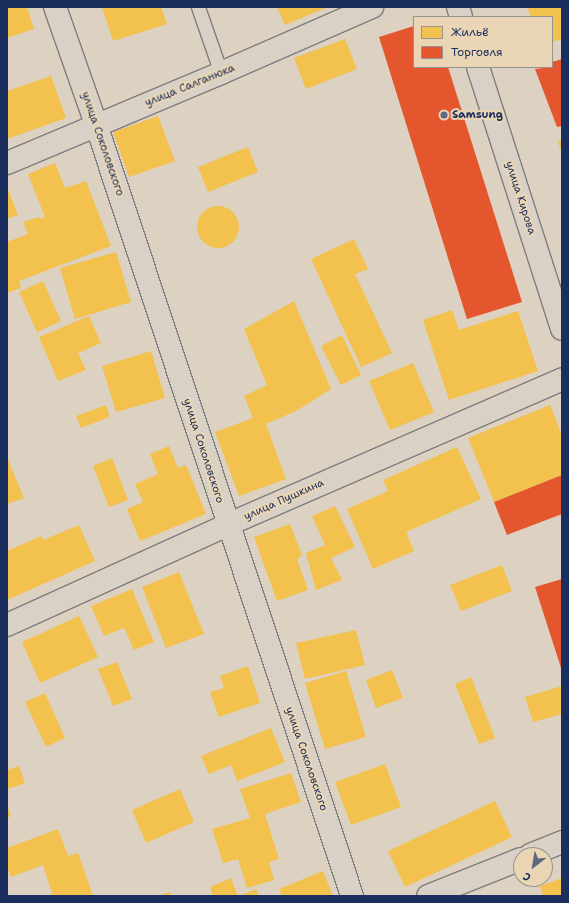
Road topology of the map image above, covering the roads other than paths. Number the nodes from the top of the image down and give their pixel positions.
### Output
1 (55, 7) edge
2 (198, 7) edge
3 (372, 7) edge
4 (478, 68) edge
5 (221, 73) junction
6 (96, 124) junction
7 (7, 162) edge
8 (562, 329) edge
9 (562, 379) edge
10 (227, 525) junction
11 (7, 625) edge
12 (562, 842) edge
13 (550, 847) edge
14 (513, 862) edge
15 (352, 896) edge
16 (428, 896) edge

1 - 6 street, улица Соколовского
2 - 5 lane
3 - 5 street, улица Салганюка
4 - 8 street, улица Кирова
5 - 6 street, улица Салганюка
6 - 7 street, улица Салганюка
6 - 10 street, улица Соколовского
9 - 10 street, улица Пушкина
10 - 11 street, улица Пушкина
10 - 15 street, улица Соколовского
12 - 13 street
14 - 16 street

